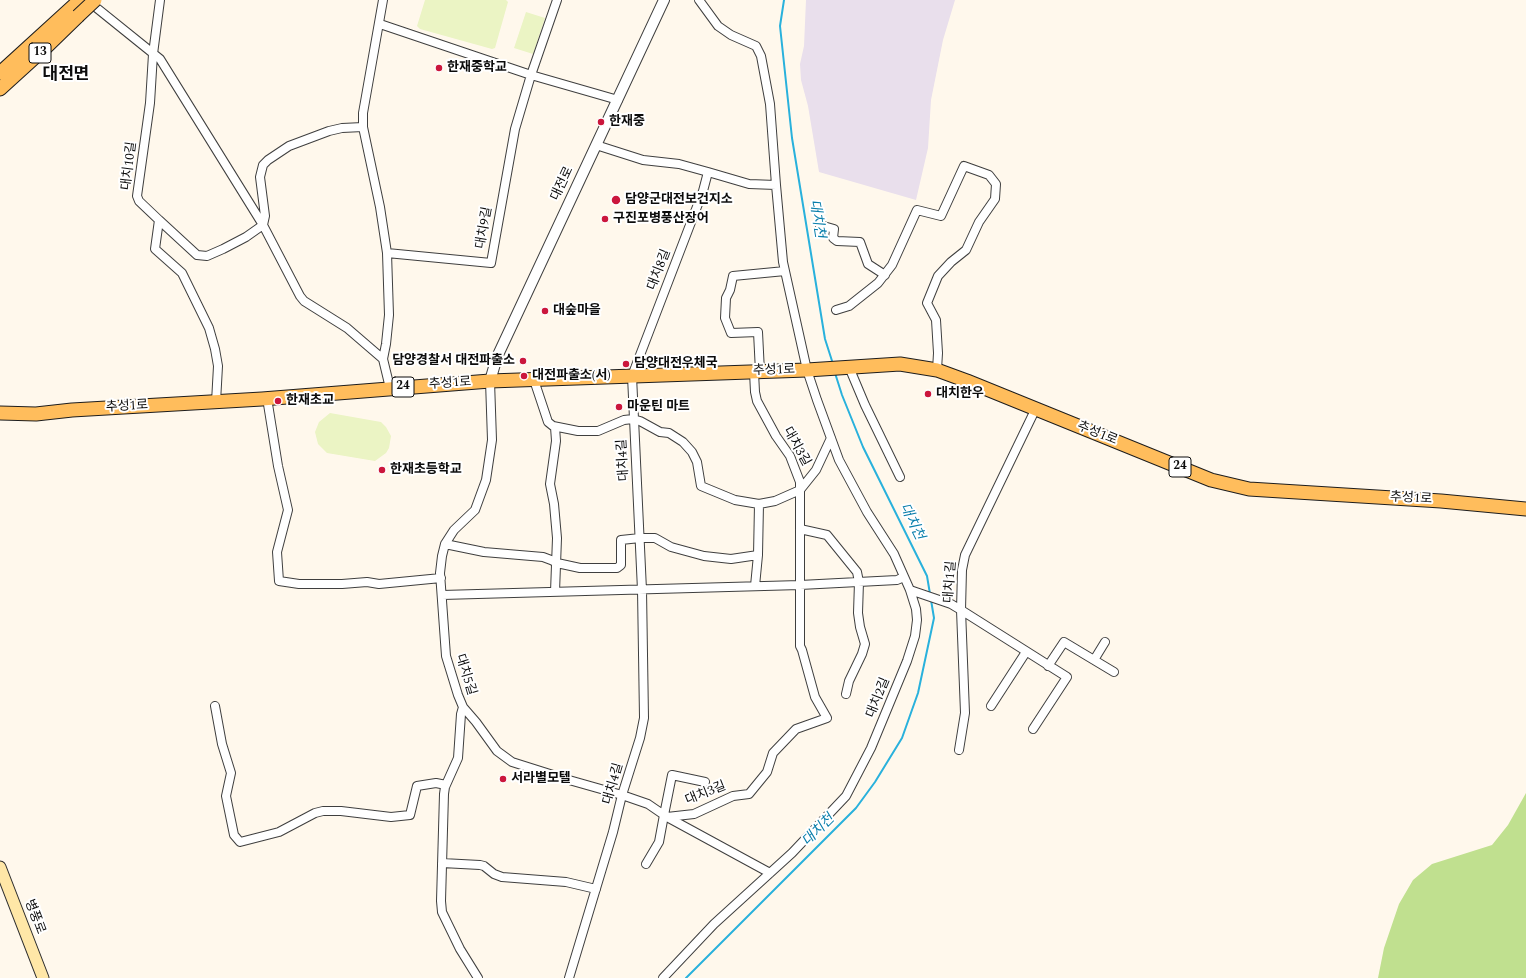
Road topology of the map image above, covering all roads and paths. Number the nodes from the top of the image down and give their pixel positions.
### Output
1 (88, 0) edge
2 (95, 0) edge
3 (160, 0) edge
4 (383, 0) edge
5 (557, 0) edge
6 (664, 0) edge
7 (699, 0) edge
8 (77, 8) edge
9 (380, 24) junction
10 (153, 54) junction
11 (17, 58) junction
12 (0, 62) edge
13 (0, 73) edge
14 (532, 75) junction
15 (0, 89) edge
16 (618, 100) junction
17 (363, 127) junction
18 (596, 145) junction
19 (708, 172) junction
20 (776, 185) junction
21 (159, 220) junction
22 (263, 225) junction
23 (820, 226) dead end
24 (387, 253) junction
25 (785, 271) junction
26 (884, 274) junction
27 (836, 310) dead end
28 (383, 359) junction
29 (849, 367) junction
30 (807, 370) junction
31 (937, 370) junction
32 (757, 372) junction
33 (632, 376) junction
34 (534, 380) junction
35 (490, 381) junction
36 (390, 388) junction
37 (267, 398) junction
38 (216, 402) junction
39 (1036, 408) junction
40 (0, 413) edge
41 (633, 419) junction
42 (555, 426) junction
43 (831, 438) junction
44 (900, 477) dead end
45 (800, 490) junction
46 (759, 504) junction
47 (1526, 509) edge
48 (800, 529) junction
49 (640, 538) junction
50 (445, 544) junction
51 (758, 555) junction
52 (557, 563) junction
53 (904, 577) junction
54 (441, 578) junction
55 (859, 582) junction
56 (800, 585) junction
57 (755, 586) junction
58 (642, 590) junction
59 (910, 590) junction
60 (555, 592) junction
61 (442, 595) junction
62 (961, 610) junction
63 (1105, 642) dead end
64 (1026, 652) junction
65 (1094, 660) junction
66 (1048, 666) junction
67 (1114, 672) dead end
68 (846, 694) dead end
69 (215, 706) dead end
70 (991, 706) dead end
71 (463, 707) junction
72 (1033, 729) dead end
73 (959, 750) dead end
74 (705, 782) dead end
75 (446, 785) junction
76 (622, 795) junction
77 (666, 816) junction
78 (442, 863) junction
79 (646, 864) dead end
80 (0, 867) edge
81 (770, 873) junction
82 (596, 890) junction
83 (477, 975) edge
84 (42, 978) edge
85 (485, 978) edge
86 (569, 978) edge
87 (663, 978) edge

1 - 10 street
2 - 8 main road, 13, bridge
3 - 10 street, 대치10길
4 - 9 street
5 - 14 street
6 - 16 street, 대전로
7 - 20 street
8 - 11 main road, 13
8 - 15 main road, 13
9 - 14 street
9 - 17 street
10 - 21 street, 대치10길
10 - 22 street
11 - 12 street
11 - 13 main road, 13
14 - 16 street
14 - 24 street, 대치9길
16 - 18 street, 대전로
17 - 22 street
17 - 24 street
18 - 19 street
18 - 35 street, 대전로
19 - 20 street
19 - 33 street, 대치8길
20 - 25 street
21 - 22 street, 대치10길
21 - 38 street
22 - 28 street
23 - 26 street
24 - 28 street
25 - 30 street
25 - 32 street, 대치3길
26 - 27 street
26 - 31 street
28 - 36 street
29 - 30 main road, 추성1로 / 24
29 - 31 main road, 추성1로 / 24
29 - 44 street
30 - 32 main road, 추성1로 / 24
30 - 43 street, 대치2길
31 - 39 main road, 추성1로 / 24
32 - 33 main road, 추성1로 / 24
32 - 45 street, 대치3길
33 - 34 main road, 추성1로 / 24
33 - 41 street, 대치4길
34 - 35 main road, 추성1로 / 24
34 - 42 street
35 - 36 main road, 추성1로 / 24
35 - 50 street, 대치5길
36 - 37 main road, 추성1로 / 24
37 - 38 main road, 추성1로 / 24
37 - 54 street
38 - 40 main road, 추성1로 / 24
39 - 47 main road, 추성1로 / 24
39 - 62 street, 대치1길
41 - 42 street
41 - 46 street
41 - 49 street, 대치4길
42 - 52 street
43 - 45 street
43 - 53 street, 대치2길
45 - 46 street
45 - 48 street, 대치3길
46 - 51 street
48 - 55 street
48 - 56 street, 대치3길
49 - 51 street
49 - 52 street
49 - 58 street, 대치4길
50 - 52 street
50 - 54 street, 대치5길
51 - 57 street
52 - 60 street
53 - 55 street
53 - 59 street, 대치2길
54 - 61 street, 대치5길
55 - 56 street
55 - 68 street
56 - 57 street
56 - 77 street, 대치3길
57 - 58 street
58 - 60 street
58 - 76 street, 대치4길
59 - 62 street
59 - 81 street, 대치2길
60 - 61 street
61 - 71 street, 대치5길
62 - 64 street, 대치1길
62 - 73 street
63 - 65 street
64 - 66 street, 대치1길
64 - 70 street
65 - 66 street
65 - 67 street
66 - 72 street, 대치1길
69 - 75 street
71 - 75 street, 대치5길
71 - 76 street
74 - 77 street
75 - 78 street, 대치5길
76 - 77 street
76 - 82 street, 대치4길
77 - 79 street
77 - 81 street
78 - 82 street
78 - 83 street, 대치5길
80 - 84 main road, 병풍로
81 - 87 street, 대치2길
82 - 86 street, 대치4길
83 - 85 street

